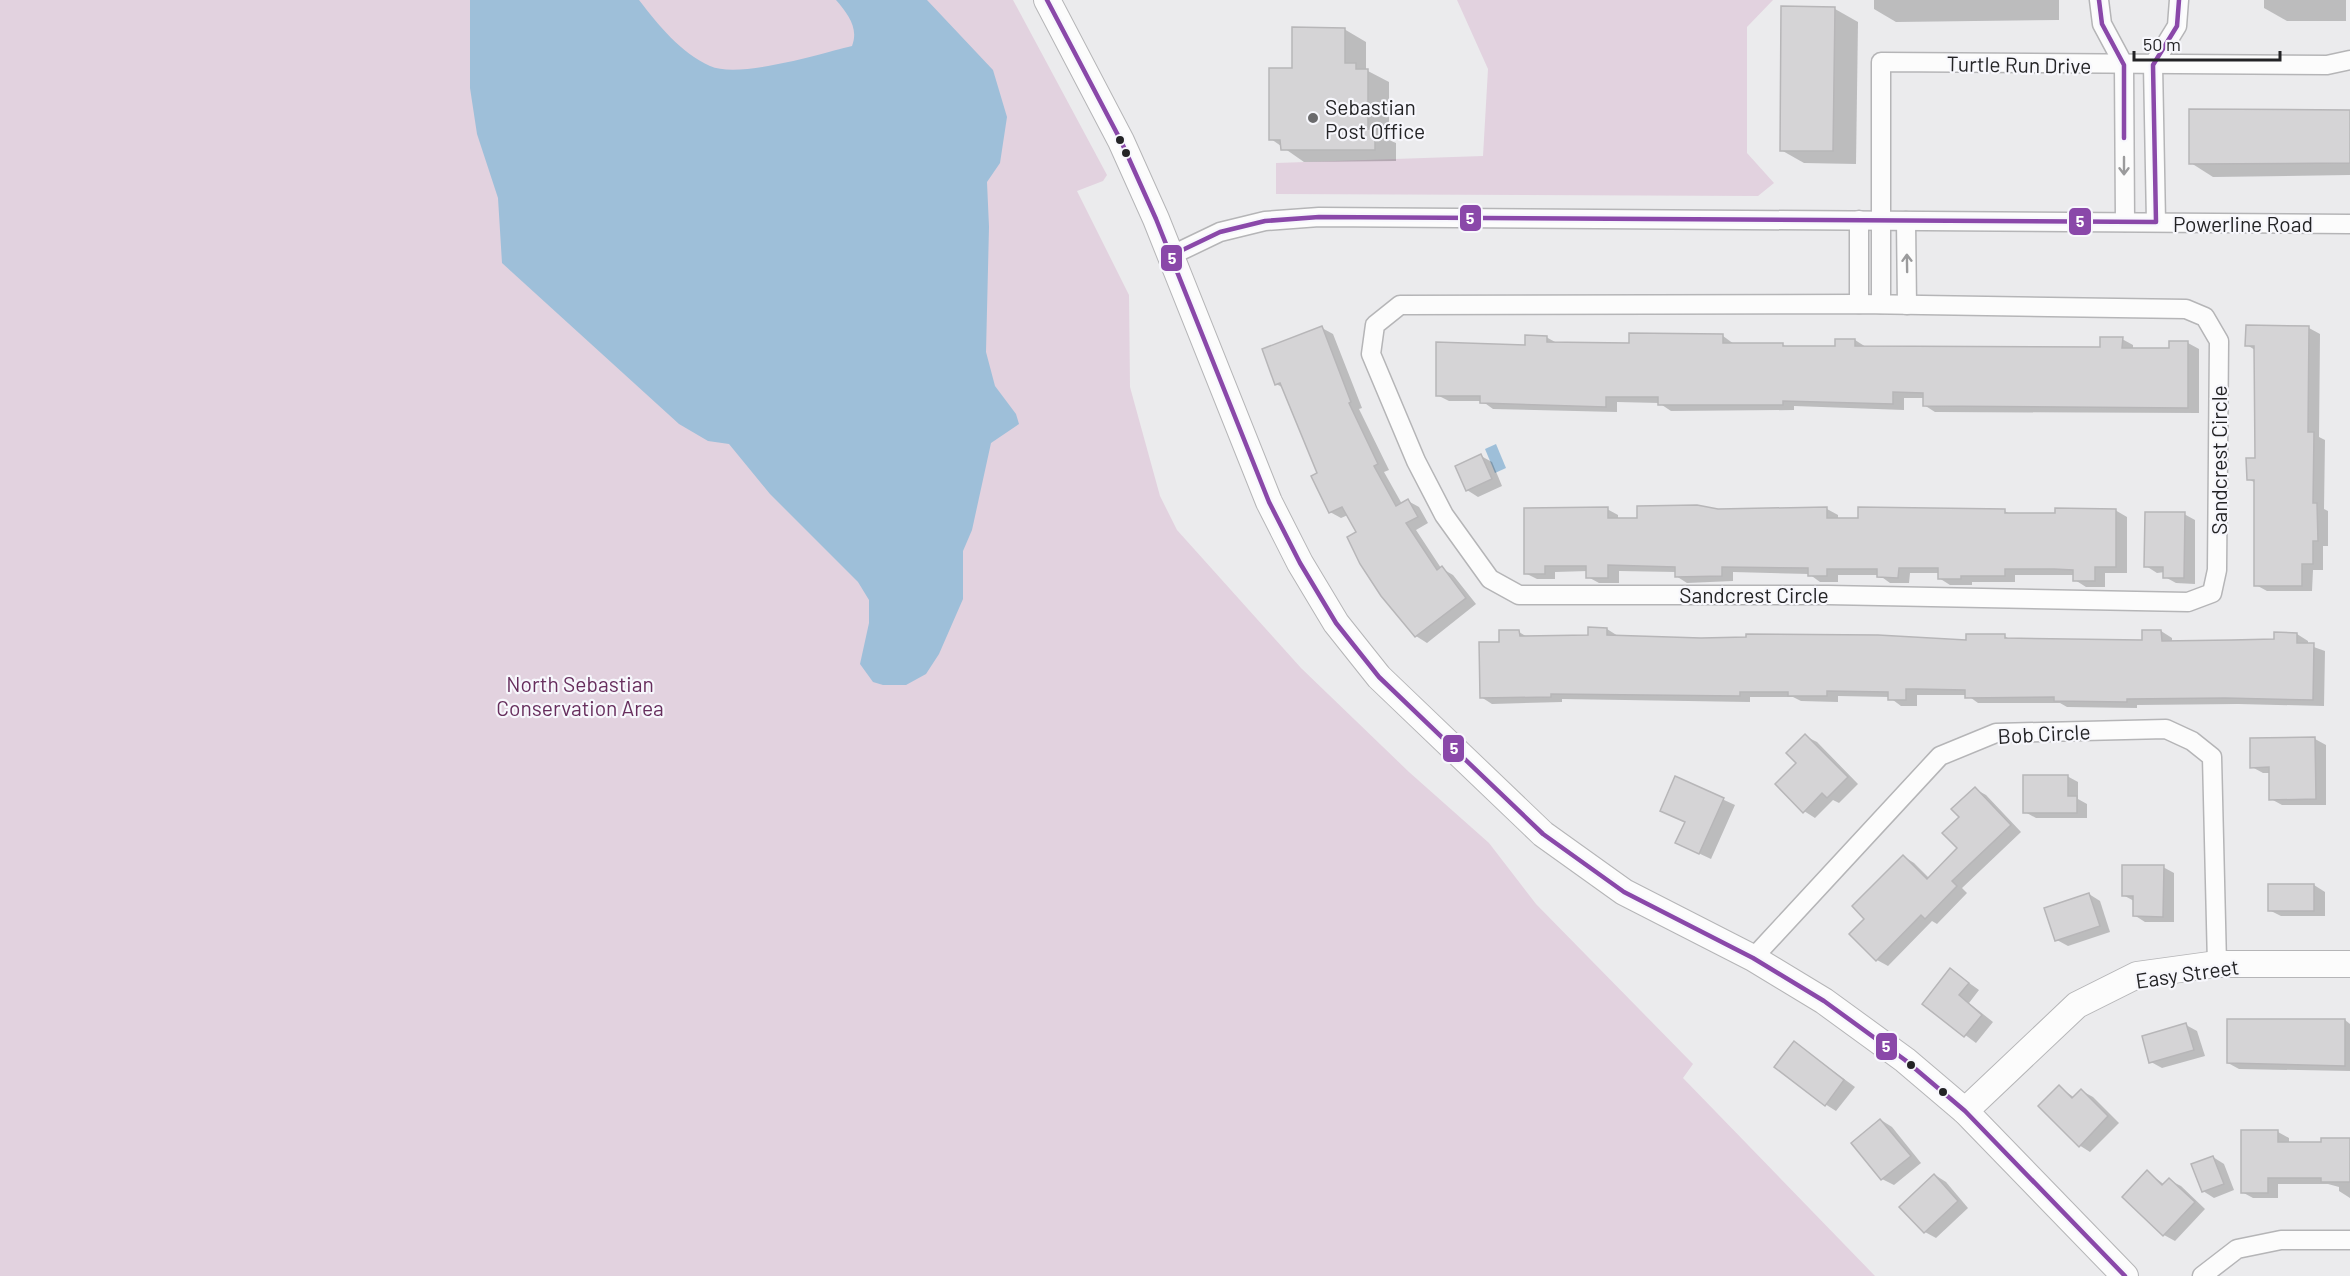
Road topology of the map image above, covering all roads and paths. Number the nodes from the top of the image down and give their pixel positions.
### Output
1 (1047, 0) edge
2 (2099, 0) edge
3 (2179, 0) edge
4 (2350, 60) edge
5 (2124, 65) junction
6 (2153, 65) junction
7 (1859, 220) junction
8 (1882, 221) junction
9 (1906, 221) junction
10 (2125, 222) junction
11 (2156, 222) junction
12 (2350, 224) edge
13 (1172, 255) junction
14 (1859, 304) junction
15 (1881, 304) junction
16 (1907, 305) junction
17 (1753, 958) junction
18 (2217, 964) junction
19 (2350, 964) edge
20 (1965, 1111) junction
21 (2350, 1240) edge
22 (2125, 1276) edge
23 (2202, 1276) edge

1 - 13 street
2 - 5 street
3 - 6 street
4 - 6 street, Turtle Run Drive
5 - 6 street, Turtle Run Drive
5 - 8 street, Turtle Run Drive
5 -> 10 street
6 - 11 street
7 - 8 street, Powerline Road
7 - 13 street, Powerline Road
7 - 14 street
8 - 9 street, Powerline Road
8 - 15 street
9 - 10 street, Powerline Road
16 -> 9 street
10 - 11 street, Powerline Road
11 - 12 street, Powerline Road
13 - 17 street
14 - 15 street, Sandcrest Circle
14 - 16 street, Sandcrest Circle
15 - 16 street, Sandcrest Circle
17 - 18 street, Bob Circle
17 - 20 street
18 - 19 street, Easy Street
18 - 20 street, Easy Street
20 - 22 street
21 - 23 street

